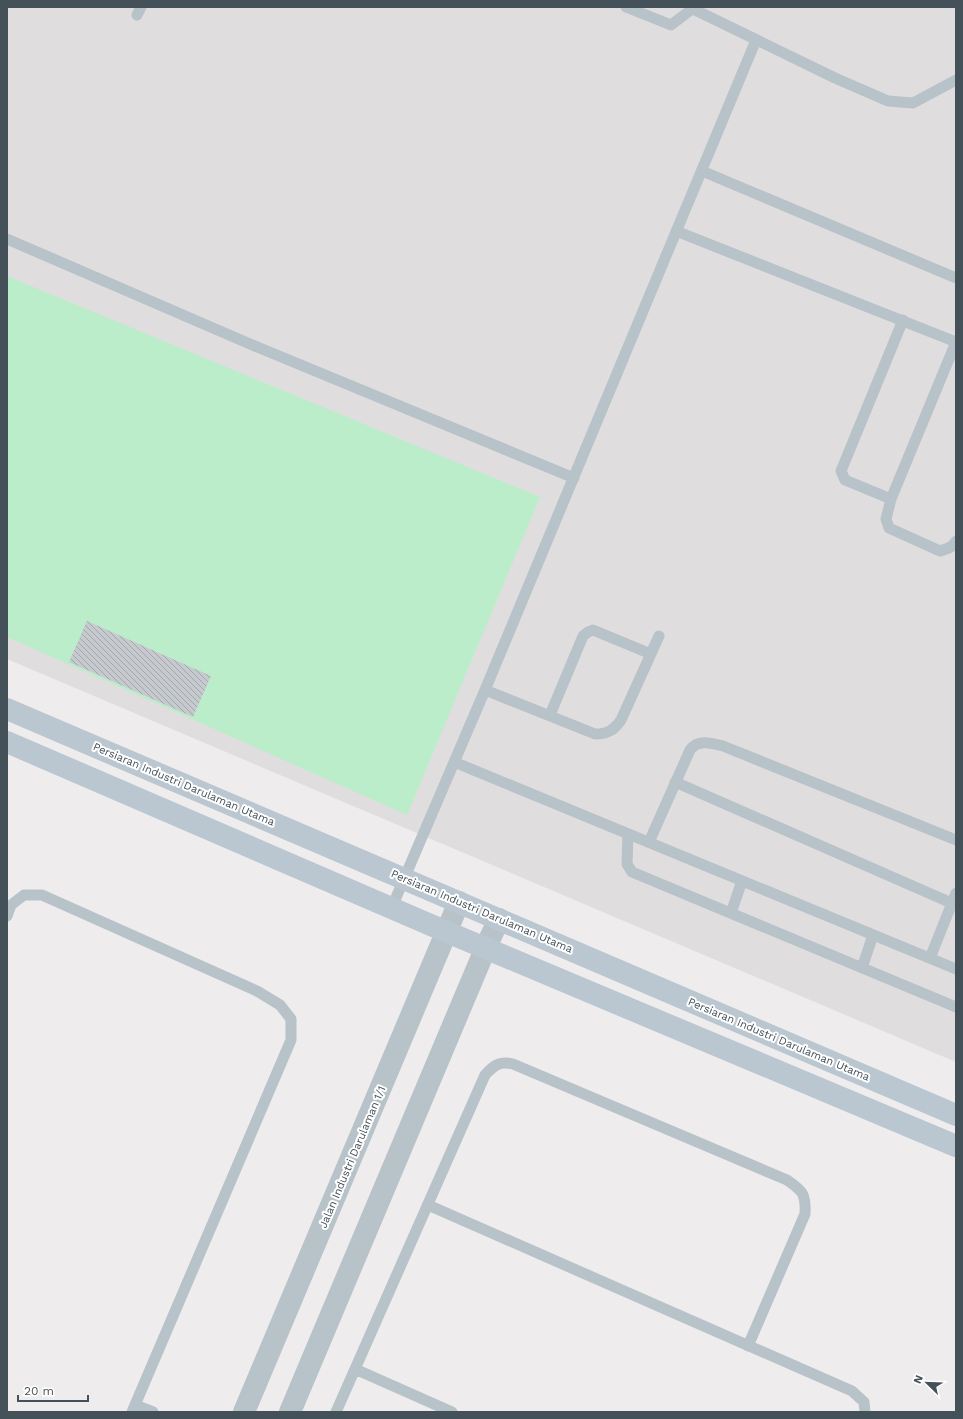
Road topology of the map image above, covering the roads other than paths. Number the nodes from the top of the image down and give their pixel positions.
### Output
1 (626, 7) edge
2 (690, 8) edge
3 (756, 40) junction
4 (956, 80) edge
5 (702, 171) junction
6 (676, 231) junction
7 (7, 239) edge
8 (956, 278) edge
9 (902, 320) junction
10 (956, 342) edge
11 (574, 478) junction
12 (891, 499) junction
13 (956, 541) edge
14 (659, 636) dead end
15 (651, 654) junction
16 (485, 690) junction
17 (7, 709) edge
18 (550, 715) junction
19 (7, 742) edge
20 (454, 762) junction
21 (674, 782) junction
22 (628, 834) junction
23 (956, 840) edge
24 (649, 842) junction
25 (405, 878) junction
26 (742, 881) junction
27 (955, 900) edge
28 (459, 902) junction
29 (392, 907) junction
30 (730, 913) junction
31 (7, 916) edge
32 (499, 919) junction
33 (447, 932) junction
34 (873, 935) junction
35 (486, 947) junction
36 (930, 958) junction
37 (862, 968) junction
38 (956, 969) edge
39 (956, 1007) edge
40 (956, 1115) edge
41 (956, 1146) edge
42 (428, 1205) junction
43 (748, 1346) junction
44 (355, 1369) junction
45 (133, 1408) edge
46 (153, 1412) edge
47 (244, 1412) edge
48 (290, 1412) edge
49 (336, 1412) edge
50 (452, 1412) edge
51 (865, 1412) edge

1 - 2 lane
2 - 3 lane
3 - 4 lane
3 - 5 lane
5 - 6 lane
5 - 8 lane
6 - 9 lane
6 - 11 lane
7 - 11 lane
9 - 10 lane
9 - 12 lane
10 - 12 lane
11 - 16 lane
12 - 13 lane
14 - 15 lane
15 - 18 lane
15 - 18 lane
16 - 18 lane
16 - 20 lane
17 - 25 street, Persiaran Industri Darulaman Utama
19 - 29 street
20 - 22 lane
20 - 25 lane
21 - 23 lane
21 - 24 lane
21 - 27 lane
22 - 24 lane
22 - 30 lane
24 - 26 lane
25 - 28 street, Persiaran Industri Darulaman Utama
25 - 29 lane
26 - 30 lane
26 - 34 lane
27 - 36 lane
28 - 32 street, Persiaran Industri Darulaman Utama
28 - 33 street, Jalan Industri Darulaman 1/1
29 - 33 street
30 - 37 lane
31 - 45 lane
32 - 35 street
32 - 40 street, Persiaran Industri Darulaman Utama
33 - 35 street
33 - 47 street, Jalan Industri Darulaman 1/1
34 - 36 lane
34 - 37 lane
35 - 41 street
35 - 48 street
36 - 38 lane
37 - 39 lane
42 - 43 lane
42 - 43 lane
42 - 44 lane
43 - 51 lane
44 - 49 lane
44 - 50 lane
45 - 46 lane

